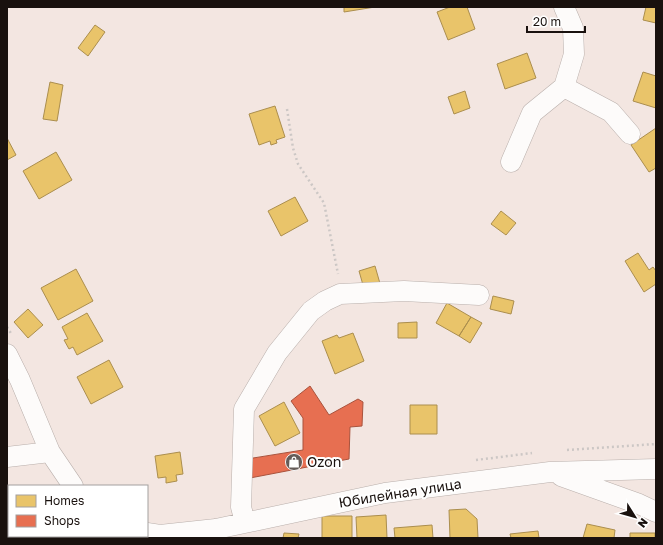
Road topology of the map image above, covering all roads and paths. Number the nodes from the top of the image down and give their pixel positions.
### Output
1 (564, 7) edge
2 (564, 87) junction
3 (287, 109) dead end
4 (630, 134) dead end
5 (511, 162) dead end
6 (340, 294) junction
7 (479, 295) dead end
8 (7, 354) edge
9 (50, 452) junction
10 (7, 457) edge
11 (656, 469) edge
12 (550, 472) junction
13 (72, 485) edge
14 (656, 512) edge
15 (245, 522) junction
16 (148, 533) edge
17 (220, 533) edge

1 - 2 street
2 - 4 street
2 - 5 street
3 - 6 path
6 - 7 street
6 - 15 street
8 - 9 street
9 - 10 street
9 - 13 street
11 - 12 street, Юбилейная улица
12 - 14 street
12 - 15 street, Юбилейная улица
15 - 17 street, Юбилейная улица
16 - 17 street, Юбилейная улица

